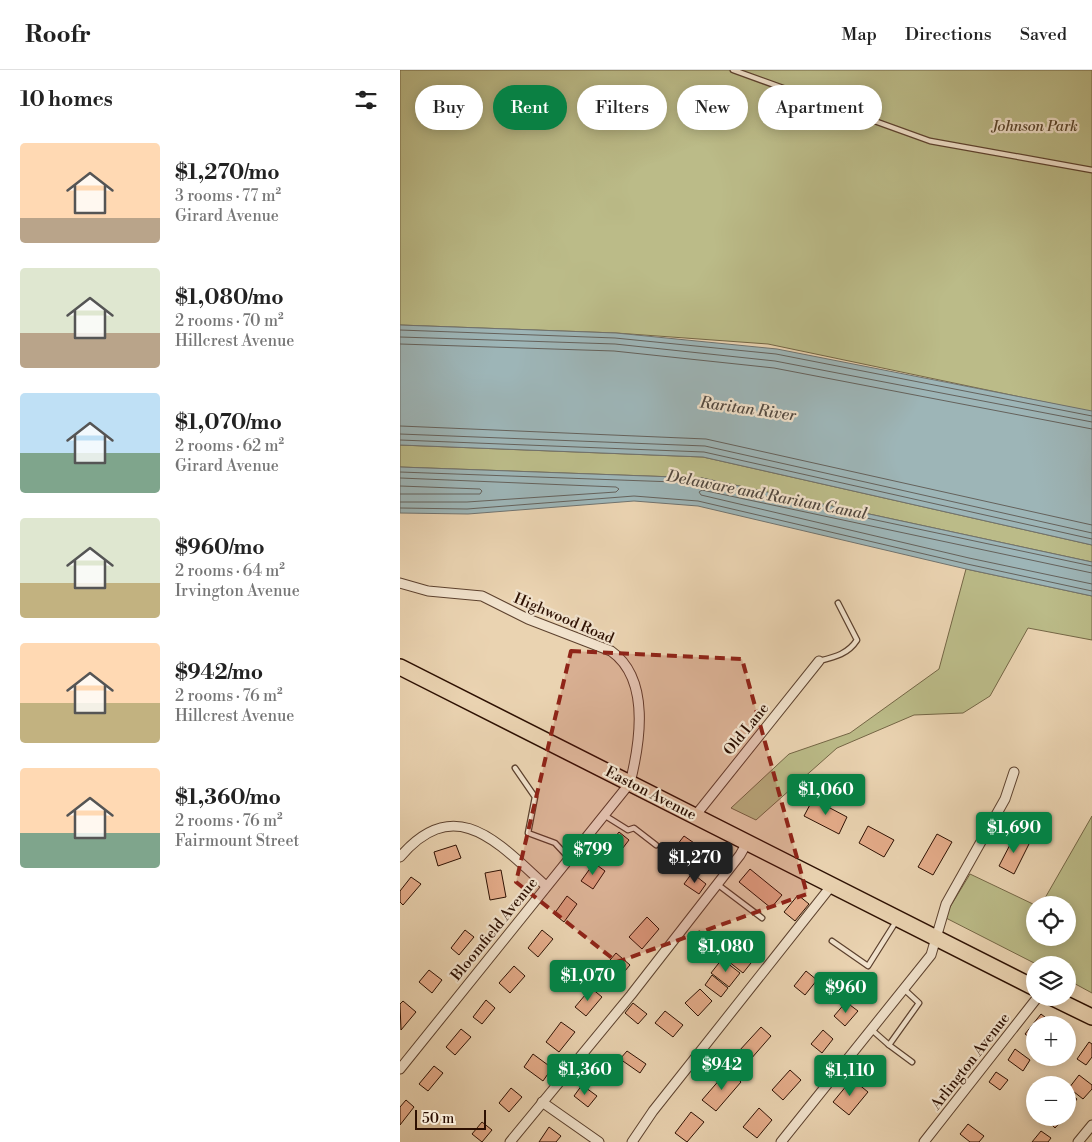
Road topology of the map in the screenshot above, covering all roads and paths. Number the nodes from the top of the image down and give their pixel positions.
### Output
1 (733, 70) edge
2 (1092, 170) edge
3 (400, 583) edge
4 (838, 603) dead end
5 (819, 661) joint
6 (400, 667) edge
7 (515, 768) dead end
8 (1014, 772) dead end
9 (630, 783) junction
10 (604, 815) junction
11 (695, 816) junction
12 (748, 841) junction
13 (656, 845) dead end
14 (400, 857) edge
15 (569, 858) junction
16 (718, 884) junction
17 (546, 886) junction
18 (832, 886) junction
19 (762, 918) dead end
20 (898, 919) junction
21 (936, 938) junction
22 (832, 941) dead end
23 (1026, 983) edge
24 (905, 990) junction
25 (1031, 1006) edge
26 (1070, 1006) edge
27 (1092, 1017) edge
28 (872, 1030) junction
29 (889, 1044) junction
30 (912, 1062) dead end
31 (400, 1069) edge
32 (542, 1102) junction
33 (1092, 1125) edge
34 (1082, 1141) edge
35 (510, 1142) edge
36 (599, 1142) edge
37 (632, 1142) edge
38 (781, 1142) edge
39 (924, 1142) edge

1 - 2 lane
3 - 9 street, Highwood Road
4 - 5 lane
5 - 11 street, Old Lane
6 - 9 main road, Easton Avenue
7 - 15 lane
8 - 21 street
9 - 10 street, Bloomfield Avenue
9 - 11 main road, Easton Avenue
10 - 13 lane
10 - 15 street, Bloomfield Avenue
11 - 12 main road, Easton Avenue
12 - 16 street
12 - 18 main road, Easton Avenue
14 - 17 street
15 - 17 street, Bloomfield Avenue
16 - 19 lane
16 - 32 street
17 - 31 street, Bloomfield Avenue
18 - 20 main road, Easton Avenue
18 - 37 street
20 - 21 main road, Easton Avenue
20 - 22 lane
21 - 23 main road, Easton Avenue
21 - 24 street
24 - 28 street
24 - 29 lane
25 - 39 street, Arlington Avenue
26 - 27 main road
28 - 29 lane
28 - 38 street
29 - 30 lane
32 - 35 street
32 - 36 street
33 - 34 street

